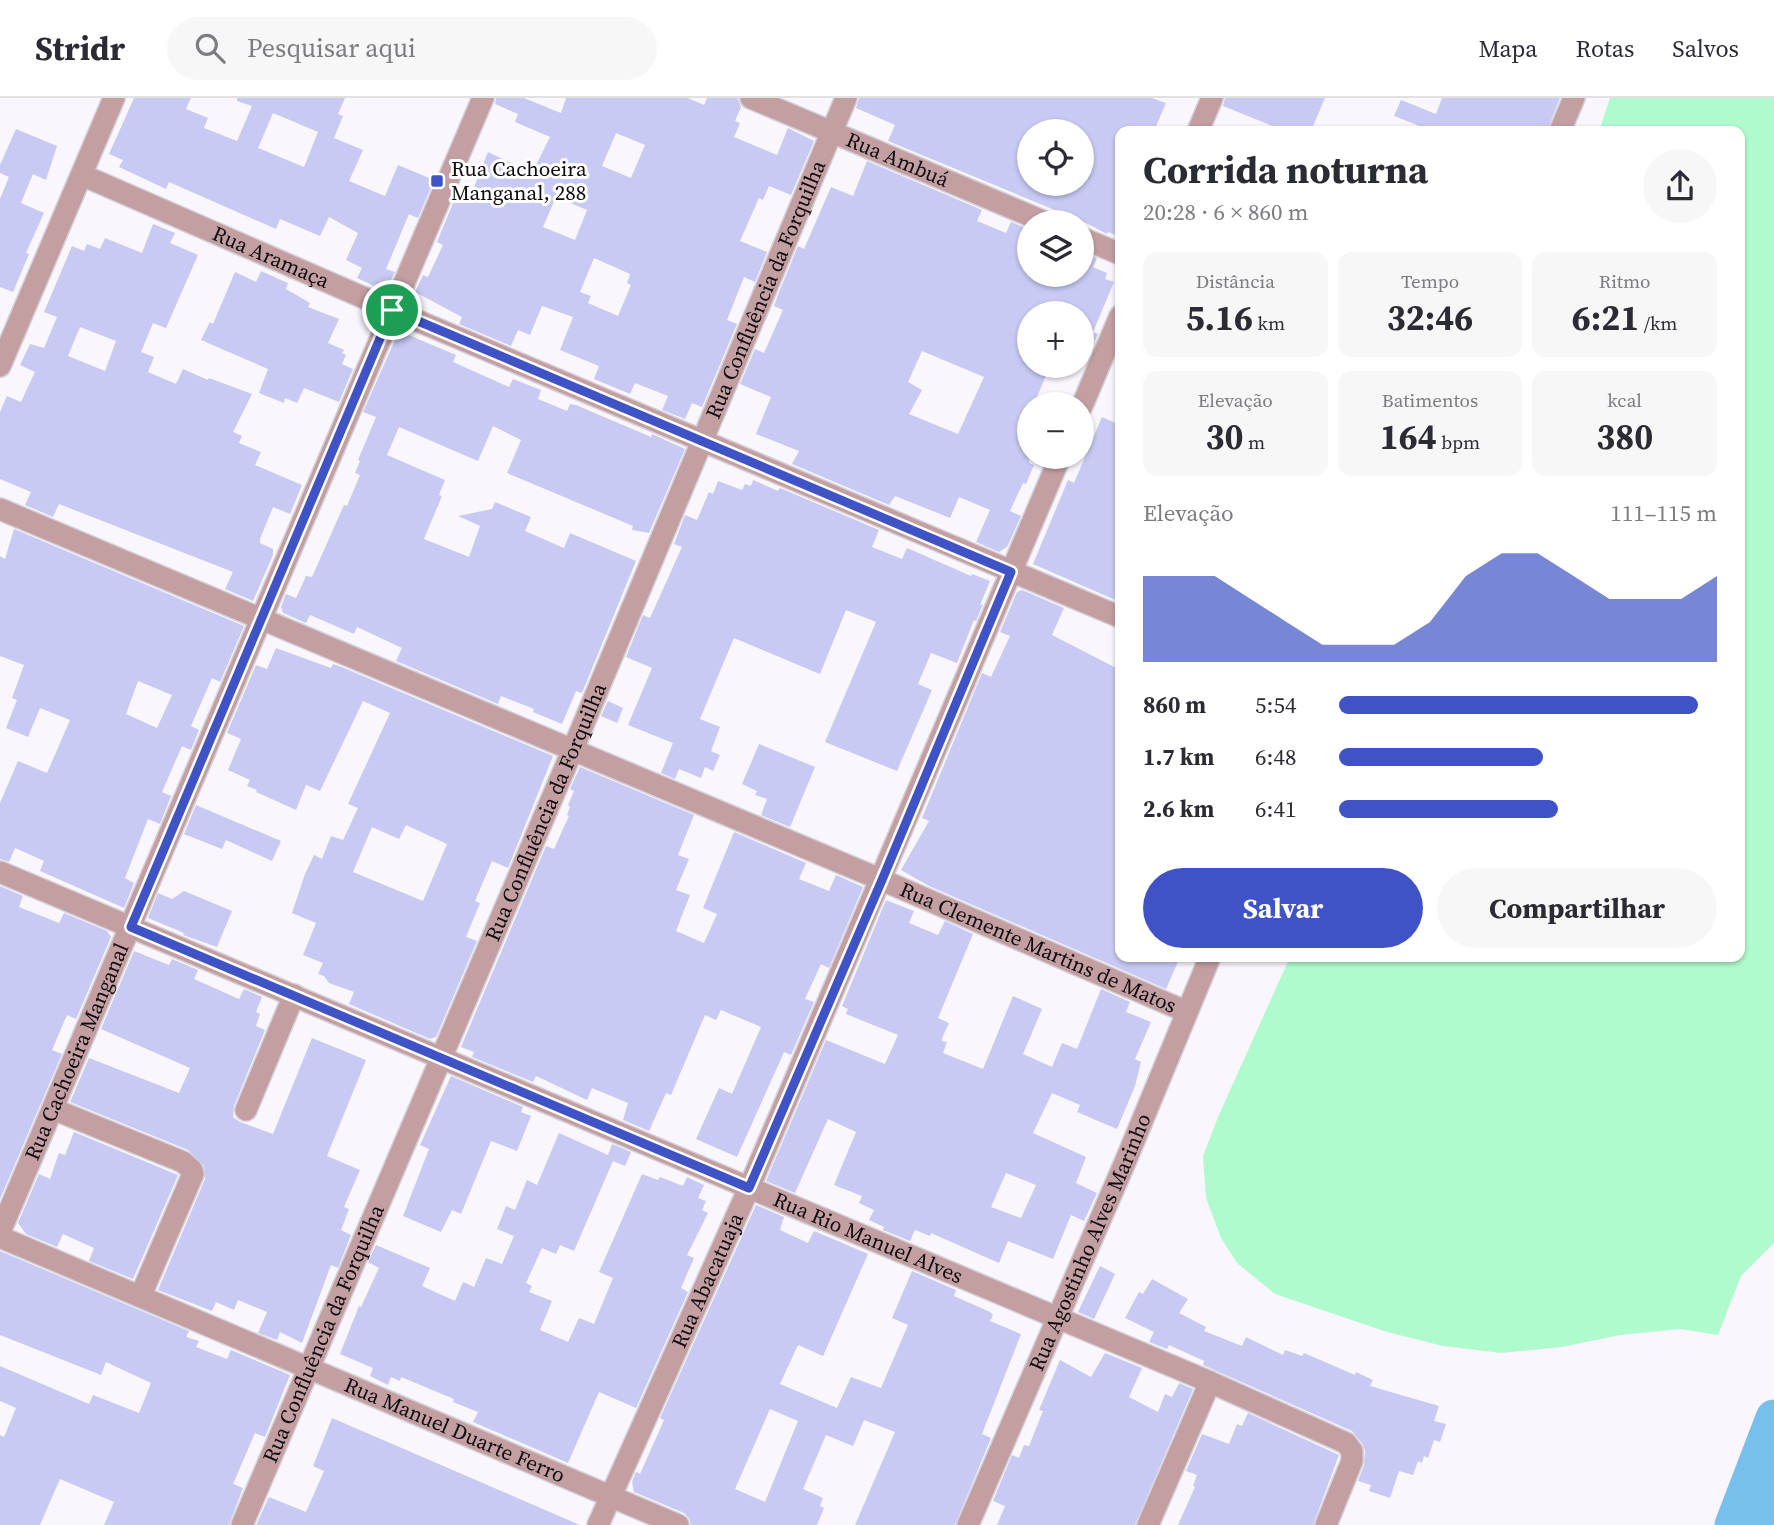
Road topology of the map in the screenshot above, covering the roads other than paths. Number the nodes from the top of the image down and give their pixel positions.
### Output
1 (114, 98) edge
2 (483, 98) edge
3 (751, 98) edge
4 (846, 98) edge
5 (1212, 98) edge
6 (1574, 98) edge
7 (1200, 126) edge
8 (1562, 126) edge
9 (832, 133) junction
10 (82, 175) junction
11 (1017, 210) edge
12 (1094, 243) edge
13 (1115, 252) edge
14 (392, 310) junction
15 (1115, 328) edge
16 (0, 366) edge
17 (1088, 392) edge
18 (702, 442) junction
19 (1055, 469) edge
20 (0, 509) edge
21 (1011, 572) junction
22 (1115, 615) edge
23 (262, 617) junction
24 (573, 750) junction
25 (0, 873) edge
26 (882, 880) junction
27 (131, 927) junction
28 (1208, 962) edge
29 (294, 995) junction
30 (1187, 1012) junction
31 (442, 1057) junction
32 (53, 1109) junction
33 (246, 1110) dead end
34 (749, 1188) junction
35 (0, 1234) edge
36 (141, 1295) junction
37 (1056, 1319) junction
38 (309, 1366) junction
39 (1210, 1382) junction
40 (610, 1496) junction
41 (242, 1525) edge
42 (598, 1525) edge
43 (678, 1525) edge
44 (968, 1525) edge
45 (1148, 1525) edge
46 (1326, 1525) edge

1 - 10 street
2 - 14 street, Rua Cachoeira Manganal
3 - 9 street, Rua Ambuá
4 - 9 street, Rua Confluência da Forquilha
5 - 7 street
6 - 8 street
9 - 11 street, Rua Ambuá
9 - 18 street, Rua Confluência da Forquilha
10 - 14 street, Rua Aramaça
10 - 16 street
12 - 13 street
14 - 18 street, Rua Aramaça
14 - 23 street, Rua Cachoeira Manganal
15 - 17 street
18 - 21 street, Rua Aramaça
18 - 24 street, Rua Confluência da Forquilha
19 - 21 street, Rua Abacatuaja
20 - 23 street, Rua Clemente Martins de Matos
21 - 22 street, Rua Aramaça
21 - 26 street, Rua Abacatuaja
23 - 24 street, Rua Clemente Martins de Matos
23 - 27 street, Rua Cachoeira Manganal
24 - 26 street, Rua Clemente Martins de Matos
24 - 31 street, Rua Confluência da Forquilha
25 - 27 street, Rua Rio Manuel Alves
26 - 30 street, Rua Clemente Martins de Matos
26 - 34 street, Rua Abacatuaja
27 - 29 street, Rua Rio Manuel Alves
27 - 32 street, Rua Cachoeira Manganal
28 - 30 street, Rua Agostinho Alves Marinho
29 - 31 street, Rua Rio Manuel Alves
29 - 33 street
30 - 37 street, Rua Agostinho Alves Marinho
31 - 34 street, Rua Rio Manuel Alves
31 - 38 street, Rua Confluência da Forquilha
32 - 35 street, Rua Cachoeira Manganal
32 - 36 street
34 - 37 street, Rua Rio Manuel Alves
34 - 40 street, Rua Abacatuaja
35 - 36 street, Rua Manuel Duarte Ferro
36 - 38 street, Rua Manuel Duarte Ferro
37 - 39 street, Rua Rio Manuel Alves
37 - 44 street, Rua Agostinho Alves Marinho
38 - 40 street, Rua Manuel Duarte Ferro
38 - 41 street, Rua Confluência da Forquilha
39 - 45 street
39 - 46 street, Rua Rio Manuel Alves
40 - 42 street, Rua Abacatuaja
40 - 43 street, Rua Manuel Duarte Ferro

